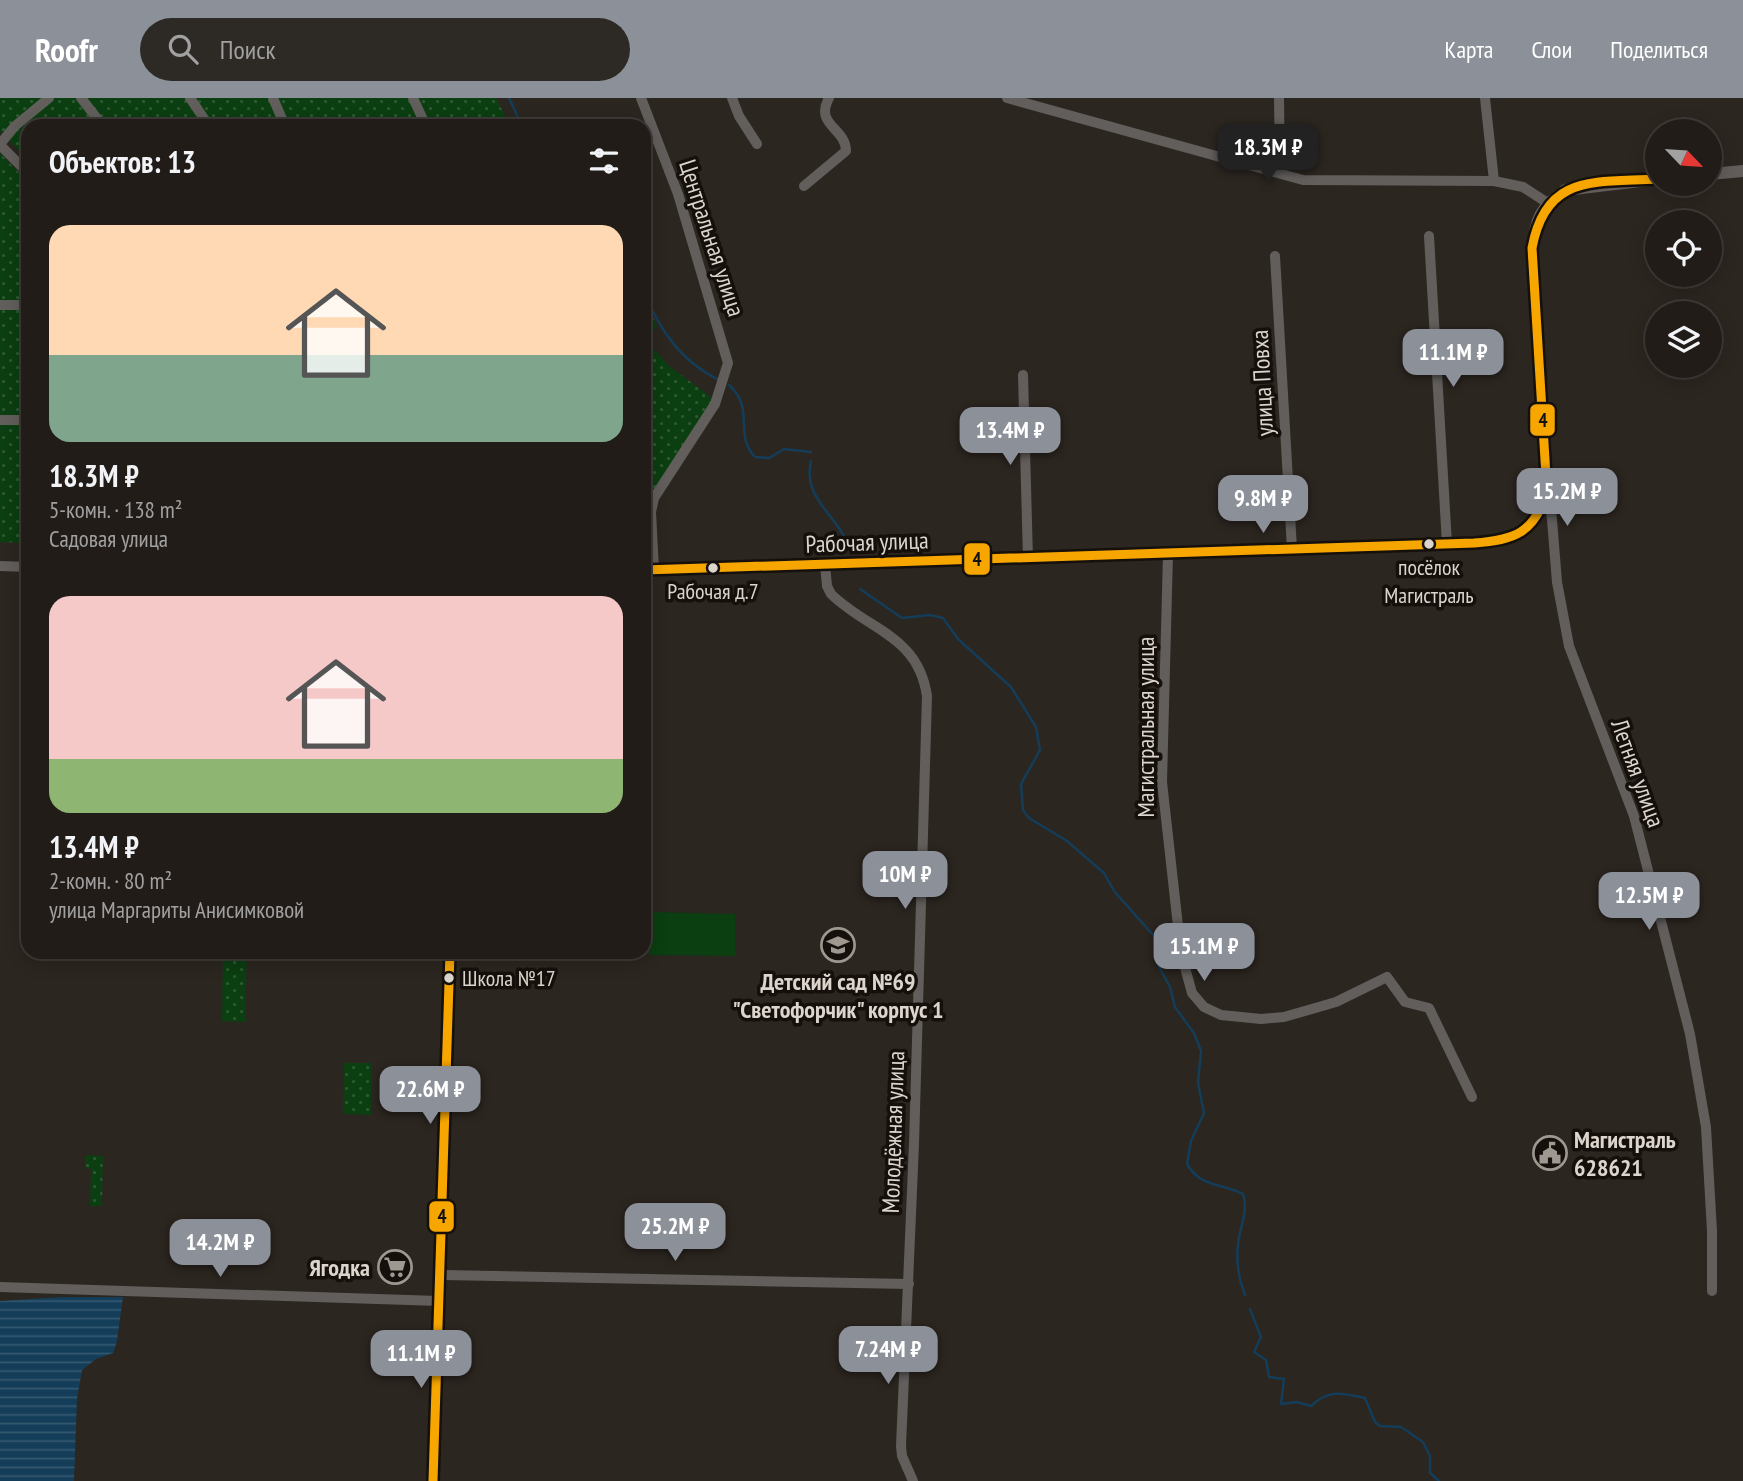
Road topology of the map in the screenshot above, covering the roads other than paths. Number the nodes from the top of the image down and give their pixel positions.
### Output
1 (49, 98) edge
2 (81, 98) edge
3 (190, 98) edge
4 (273, 98) edge
5 (413, 98) edge
6 (641, 98) edge
7 (732, 98) edge
8 (829, 98) edge
9 (1007, 98) edge
10 (1279, 98) edge
11 (1485, 98) edge
12 (24, 119) edge
13 (98, 119) edge
14 (204, 119) edge
15 (282, 119) edge
16 (423, 119) edge
17 (649, 119) edge
18 (21, 121) edge
19 (651, 124) edge
20 (0, 144) edge
21 (757, 144) dead end
22 (21, 166) edge
23 (1743, 171) edge
24 (1280, 172) junction
25 (1722, 173) edge
26 (1645, 180) edge
27 (1493, 181) junction
28 (804, 186) dead end
29 (1565, 190) joint
30 (1546, 202) junction
31 (1429, 236) dead end
32 (1275, 256) dead end
33 (0, 305) edge
34 (21, 305) edge
35 (1023, 375) dead end
36 (0, 420) edge
37 (21, 420) edge
38 (1548, 477) junction
39 (651, 512) edge
40 (1447, 544) junction
41 (1292, 549) junction
42 (1168, 554) junction
43 (1028, 559) junction
44 (825, 565) junction
45 (0, 566) edge
46 (21, 567) edge
47 (651, 570) edge
48 (450, 959) edge
49 (1472, 1097) dead end
50 (441, 1275) junction
51 (909, 1284) junction
52 (0, 1286) edge
53 (1712, 1291) dead end
54 (439, 1301) junction
55 (433, 1481) edge
56 (913, 1481) edge

1 - 12 street
2 - 13 street
3 - 14 street
4 - 15 street
5 - 16 street
6 - 17 street, Центральная улица
7 - 21 street
8 - 28 street
9 - 24 street
10 - 24 street
11 - 27 street
18 - 20 street
19 - 39 street, Центральная улица
20 - 22 street
23 - 25 main road
24 - 27 street
26 - 29 main road
27 - 30 street
29 - 30 street
30 - 38 street, Рабочая улица
31 - 40 street
32 - 41 street, улица Повха
33 - 34 street
35 - 43 street
36 - 37 street
38 - 40 street, Рабочая улица
38 - 53 street, Летняя улица
40 - 41 street, Рабочая улица
41 - 42 street, Рабочая улица
42 - 43 street, Рабочая улица
42 - 49 street, Магистральная улица
43 - 44 street, Рабочая улица
44 - 47 street, Рабочая улица
44 - 51 street, Молодёжная улица
45 - 46 street
48 - 50 street
50 - 51 street
50 - 54 street
51 - 56 street, Молодёжная улица
52 - 54 street
54 - 55 street

